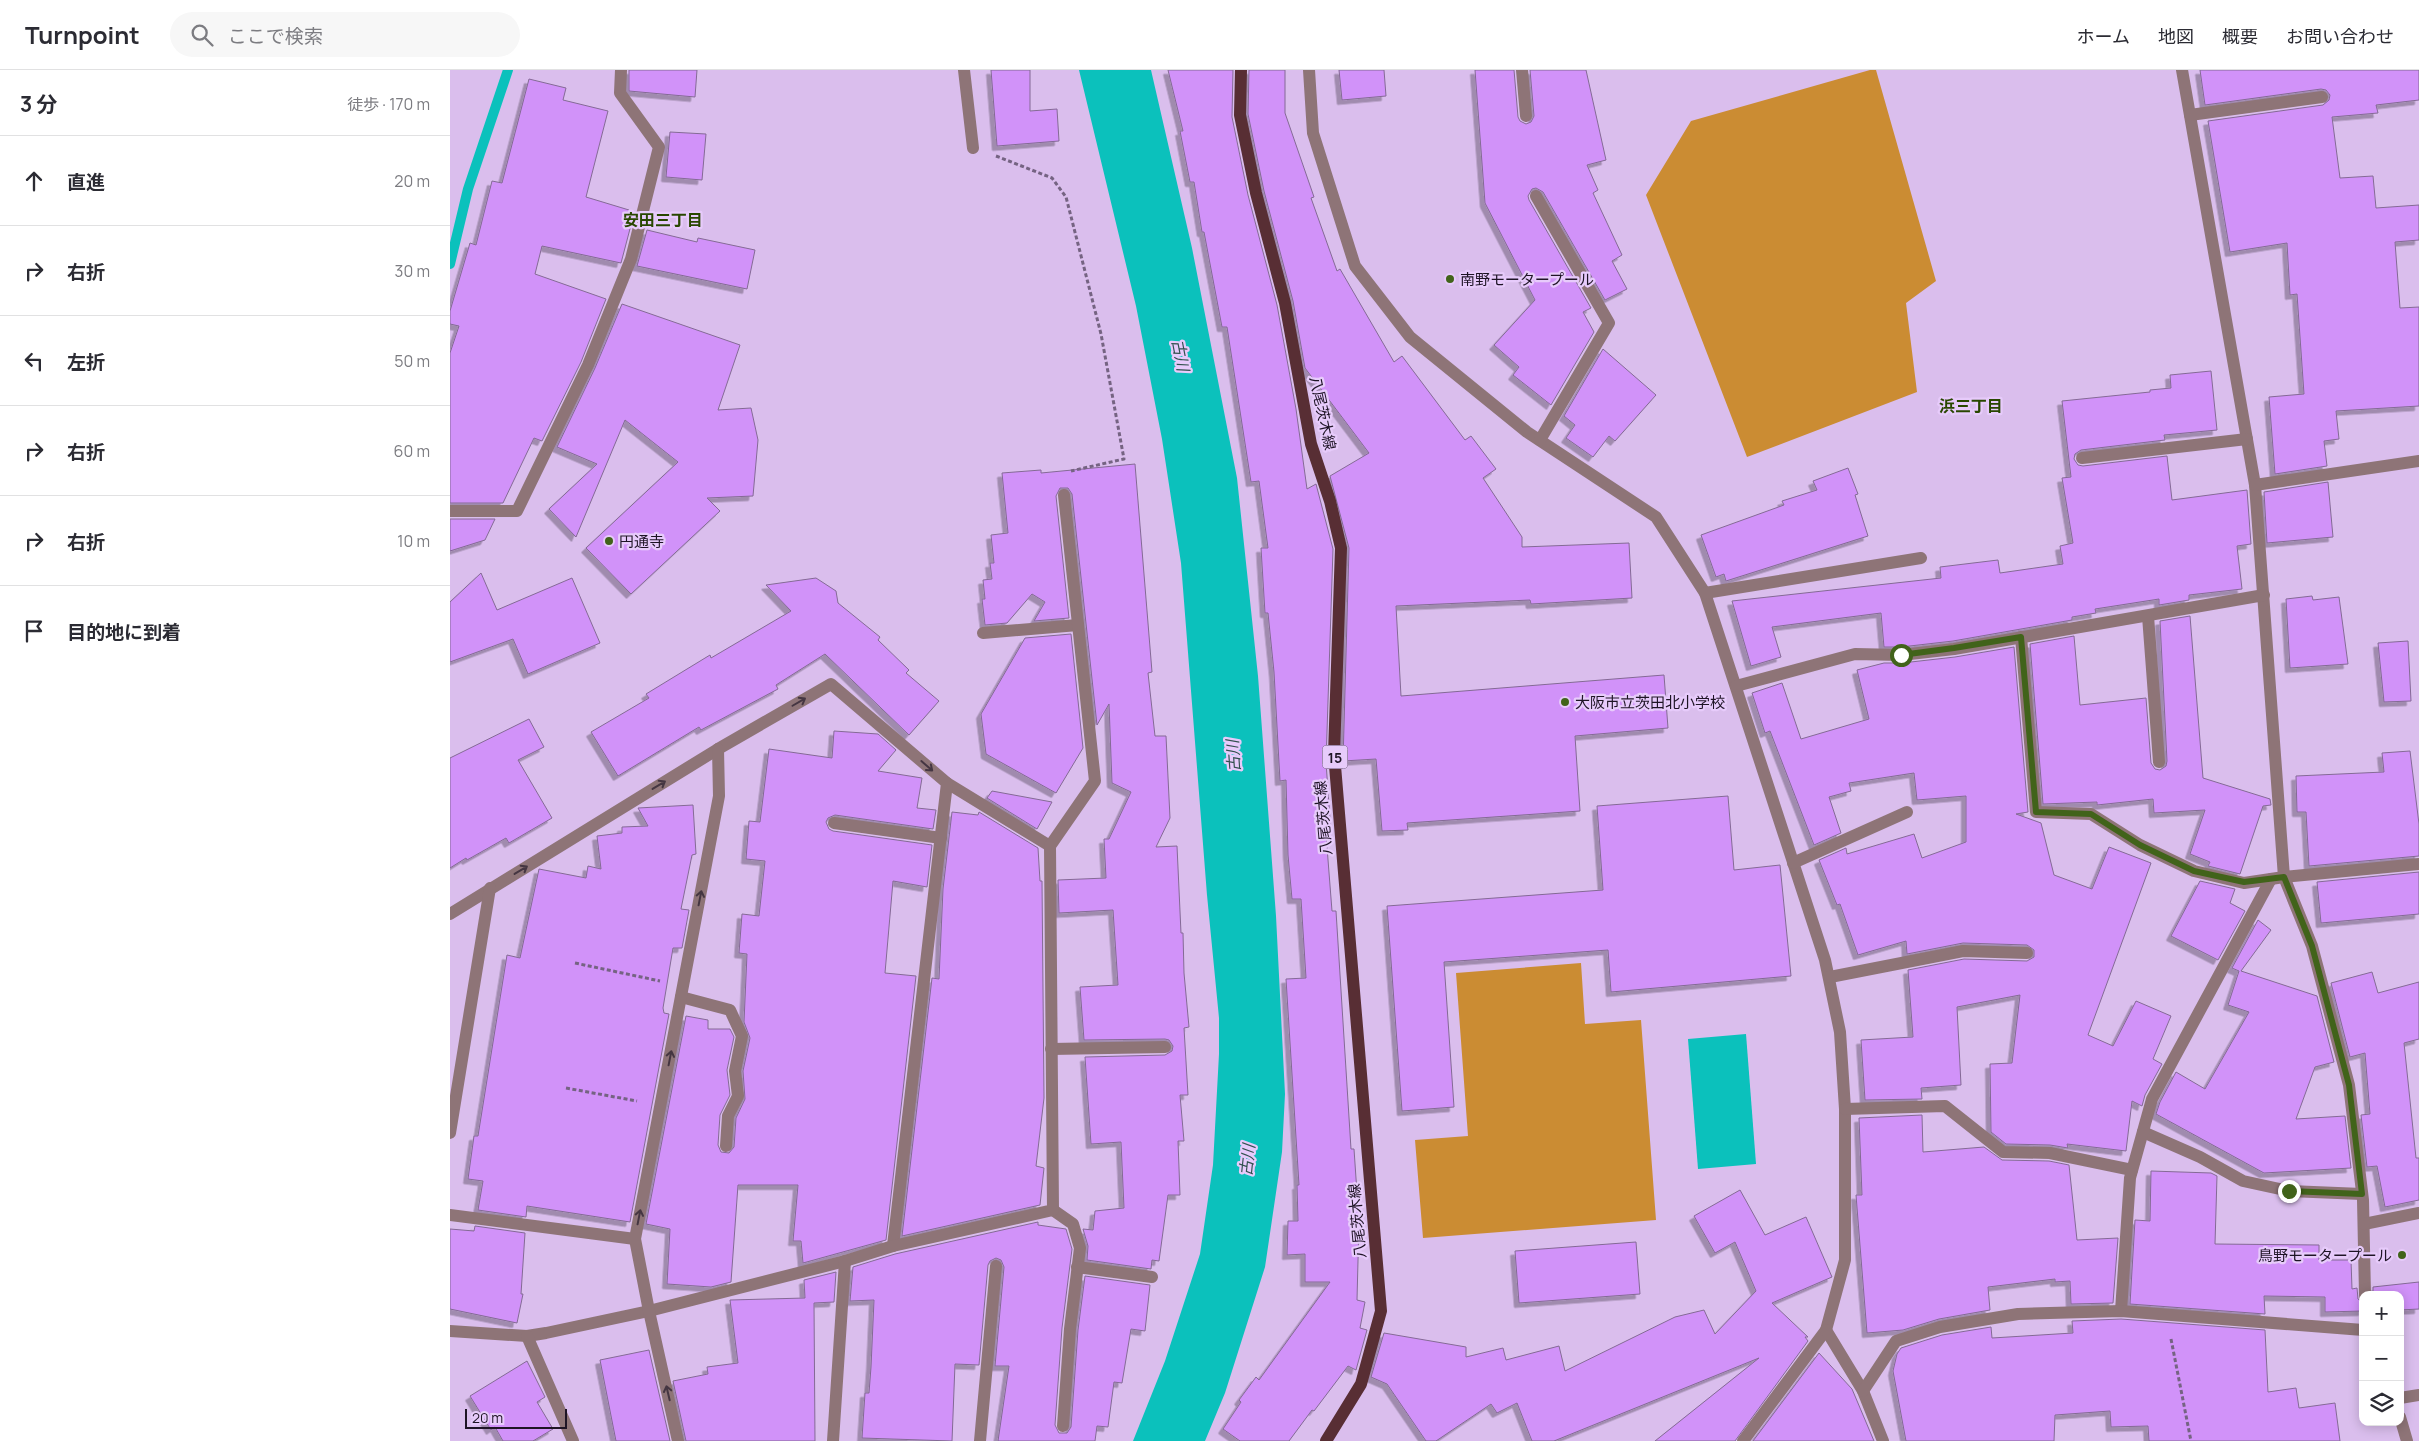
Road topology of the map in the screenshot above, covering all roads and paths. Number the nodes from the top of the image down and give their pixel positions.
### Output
1 (620, 70) edge
2 (964, 70) edge
3 (1241, 70) edge
4 (1309, 70) edge
5 (1522, 70) edge
6 (2182, 70) edge
7 (2322, 97) dead end
8 (2190, 114) junction
9 (1526, 116) dead end
10 (973, 148) joint
11 (1536, 196) dead end
12 (2247, 439) junction
13 (1540, 440) junction
14 (2082, 458) dead end
15 (2419, 461) edge
16 (2255, 485) junction
17 (1064, 495) joint
18 (450, 511) edge
19 (1921, 558) dead end
20 (1705, 593) junction
21 (2264, 596) junction
22 (2148, 616) junction
23 (1078, 625) junction
24 (983, 633) dead end
25 (2021, 637) junction
26 (1736, 686) junction
27 (718, 749) junction
28 (2159, 762) dead end
29 (947, 783) junction
30 (1908, 812) dead end
31 (834, 823) dead end
32 (941, 838) junction
33 (1050, 846) junction
34 (1794, 863) junction
35 (2419, 864) edge
36 (2284, 877) junction
37 (2271, 879) junction
38 (490, 888) junction
39 (450, 914) edge
40 (2027, 952) dead end
41 (575, 963) dead end
42 (1830, 977) junction
43 (682, 991) junction
44 (1165, 1046) dead end
45 (1051, 1049) junction
46 (566, 1088) dead end
47 (661, 1105) junction
48 (1845, 1109) junction
49 (2142, 1132) junction
50 (450, 1133) edge
51 (726, 1146) dead end
52 (2132, 1170) junction
53 (2362, 1194) junction
54 (1053, 1210) junction
55 (2419, 1213) edge
56 (450, 1215) edge
57 (2364, 1224) junction
58 (635, 1239) junction
59 (893, 1246) junction
60 (845, 1261) junction
61 (996, 1266) dead end
62 (1077, 1268) junction
63 (1152, 1277) dead end
64 (2366, 1291) edge
65 (649, 1311) junction
66 (2121, 1311) junction
67 (2168, 1315) junction
68 (450, 1330) edge
69 (1826, 1330) junction
70 (2359, 1330) edge
71 (527, 1336) junction
72 (1863, 1391) junction
73 (2419, 1395) edge
74 (2404, 1397) edge
75 (1063, 1426) dead end
76 (2403, 1426) edge
77 (573, 1441) edge
78 (678, 1441) edge
79 (833, 1441) edge
80 (980, 1441) edge
81 (1326, 1441) edge
82 (1743, 1441) edge
83 (1883, 1441) edge
84 (2191, 1441) edge
85 (2407, 1441) edge

1 - 18 street
2 - 10 street
3 - 81 main road, 八尾茨木線 / 15
4 - 13 street
5 - 9 street
6 - 8 street
7 - 8 street
8 - 12 street
10 - 17 path
11 - 13 street
12 - 14 street
12 - 16 street
13 - 20 street
15 - 16 street
16 - 21 street
17 - 23 street
19 - 20 street
20 - 26 street
21 - 22 street
21 - 36 street
22 - 25 street
22 - 28 street
23 - 24 street
23 - 33 street
25 - 26 street
25 - 37 street
26 - 34 street
27 -> 29 street
38 -> 27 street
43 -> 27 street
29 - 32 street
29 - 33 street
30 - 34 street
31 - 32 street
32 - 59 street
33 - 45 street
34 - 42 street
35 - 36 street
36 - 37 street
36 - 53 street
37 - 49 street
38 - 39 street
38 - 50 street
40 - 42 street
41 - 43 path
42 - 48 street
47 -> 43 street
43 - 51 street
44 - 45 street
45 - 54 street
46 - 47 path
58 -> 47 street
48 - 52 street
48 - 69 street
49 - 52 street
49 - 53 street
52 - 66 street
53 - 57 street
54 - 59 street
54 - 62 street
55 - 57 street
56 - 58 street
57 - 64 street
58 - 65 street
59 - 60 street
60 - 65 street
60 - 79 street
61 - 80 street
62 - 63 street
62 - 75 street
65 - 71 street
78 -> 65 street
66 - 67 street
66 - 72 street
67 - 70 street
67 - 84 path
68 - 71 street
69 - 72 street
69 - 82 street
71 - 77 street
72 - 83 street
73 - 74 street
76 - 85 street

